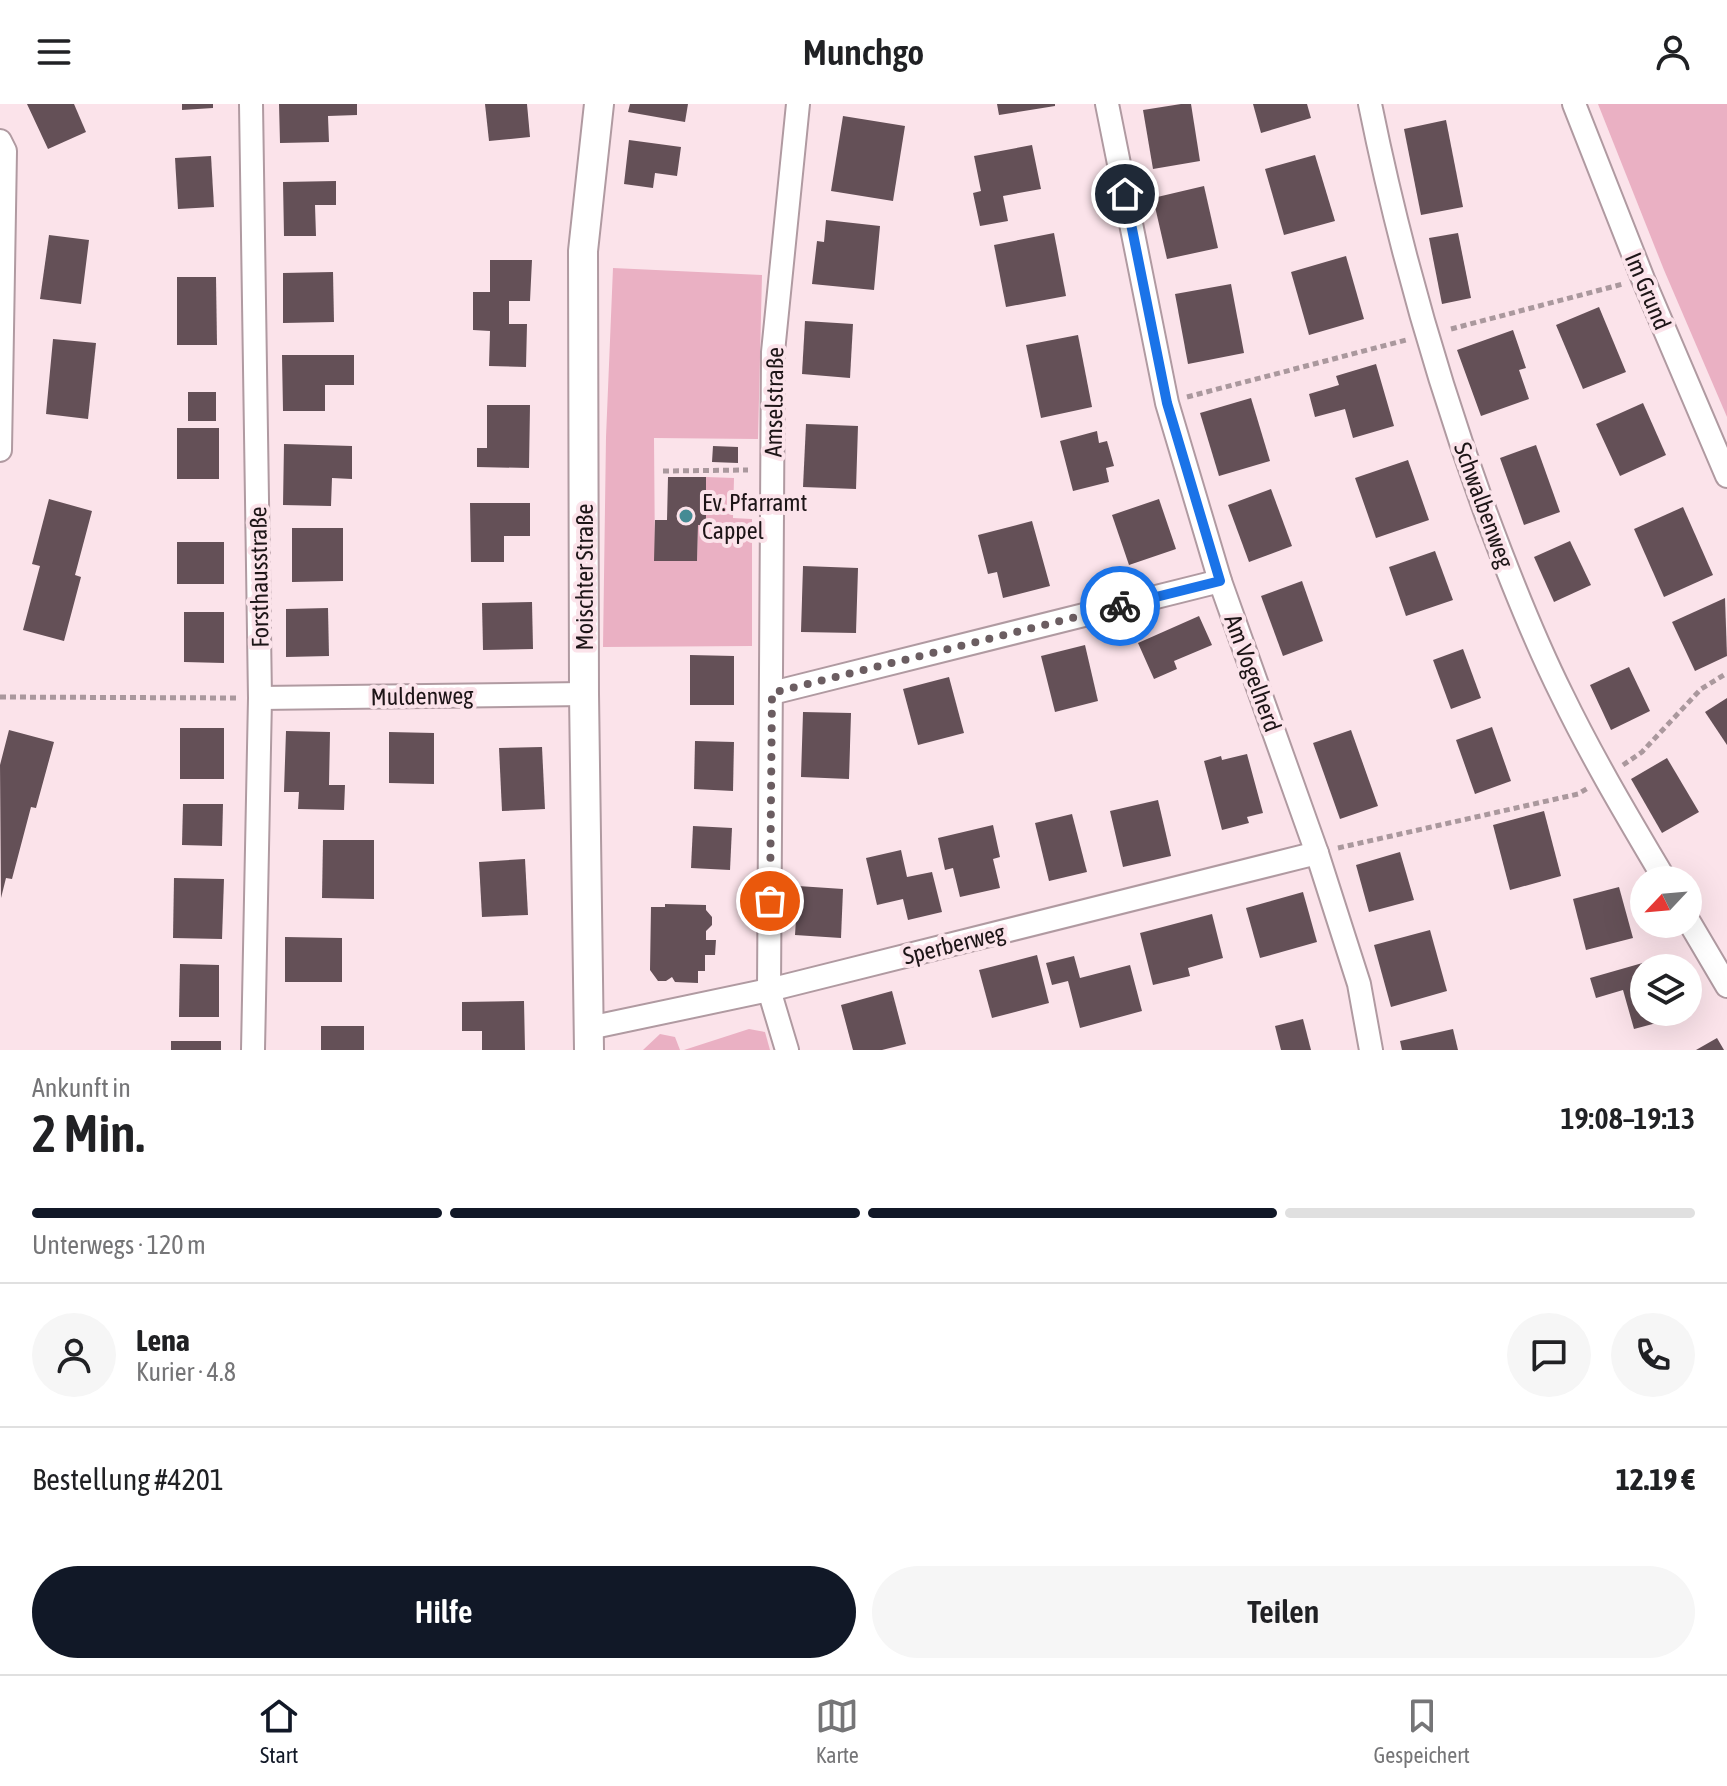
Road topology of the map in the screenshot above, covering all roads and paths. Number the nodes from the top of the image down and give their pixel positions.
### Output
1 (251, 104) edge
2 (599, 104) edge
3 (798, 104) edge
4 (1107, 104) edge
5 (1370, 104) edge
6 (1574, 104) edge
7 (0, 141) edge
8 (0, 450) edge
9 (773, 470) junction
10 (663, 471) dead end
11 (1727, 476) edge
12 (1220, 581) junction
13 (1727, 673) edge
14 (772, 693) junction
15 (584, 694) junction
16 (0, 697) edge
17 (260, 698) junction
18 (1618, 769) dead end
19 (1578, 794) dead end
20 (1317, 853) junction
21 (1657, 866) edge
22 (1699, 938) edge
23 (1727, 986) edge
24 (769, 990) junction
25 (589, 1039) edge
26 (253, 1050) edge
27 (787, 1050) edge
28 (1371, 1050) edge

1 - 17 street, Forsthausstraße
2 - 15 street, Moischter Straße
3 - 9 street, Amselstraße
4 - 12 street, Am Vogelherd
5 - 21 street, Schwalbenweg
6 - 11 street, Im Grund
7 - 8 street
9 - 10 path
9 - 14 street, Amselstraße
12 - 14 street
12 - 20 street, Am Vogelherd
13 - 18 path
14 - 24 street, Amselstraße
15 - 17 street, Muldenweg
15 - 25 street, Moischter Straße
16 - 17 path
17 - 26 street, Forsthausstraße
19 - 20 path
20 - 24 street, Sperberweg
20 - 28 street, Am Vogelherd
22 - 23 street
24 - 25 street, Sperberweg
24 - 27 street, Amselstraße

